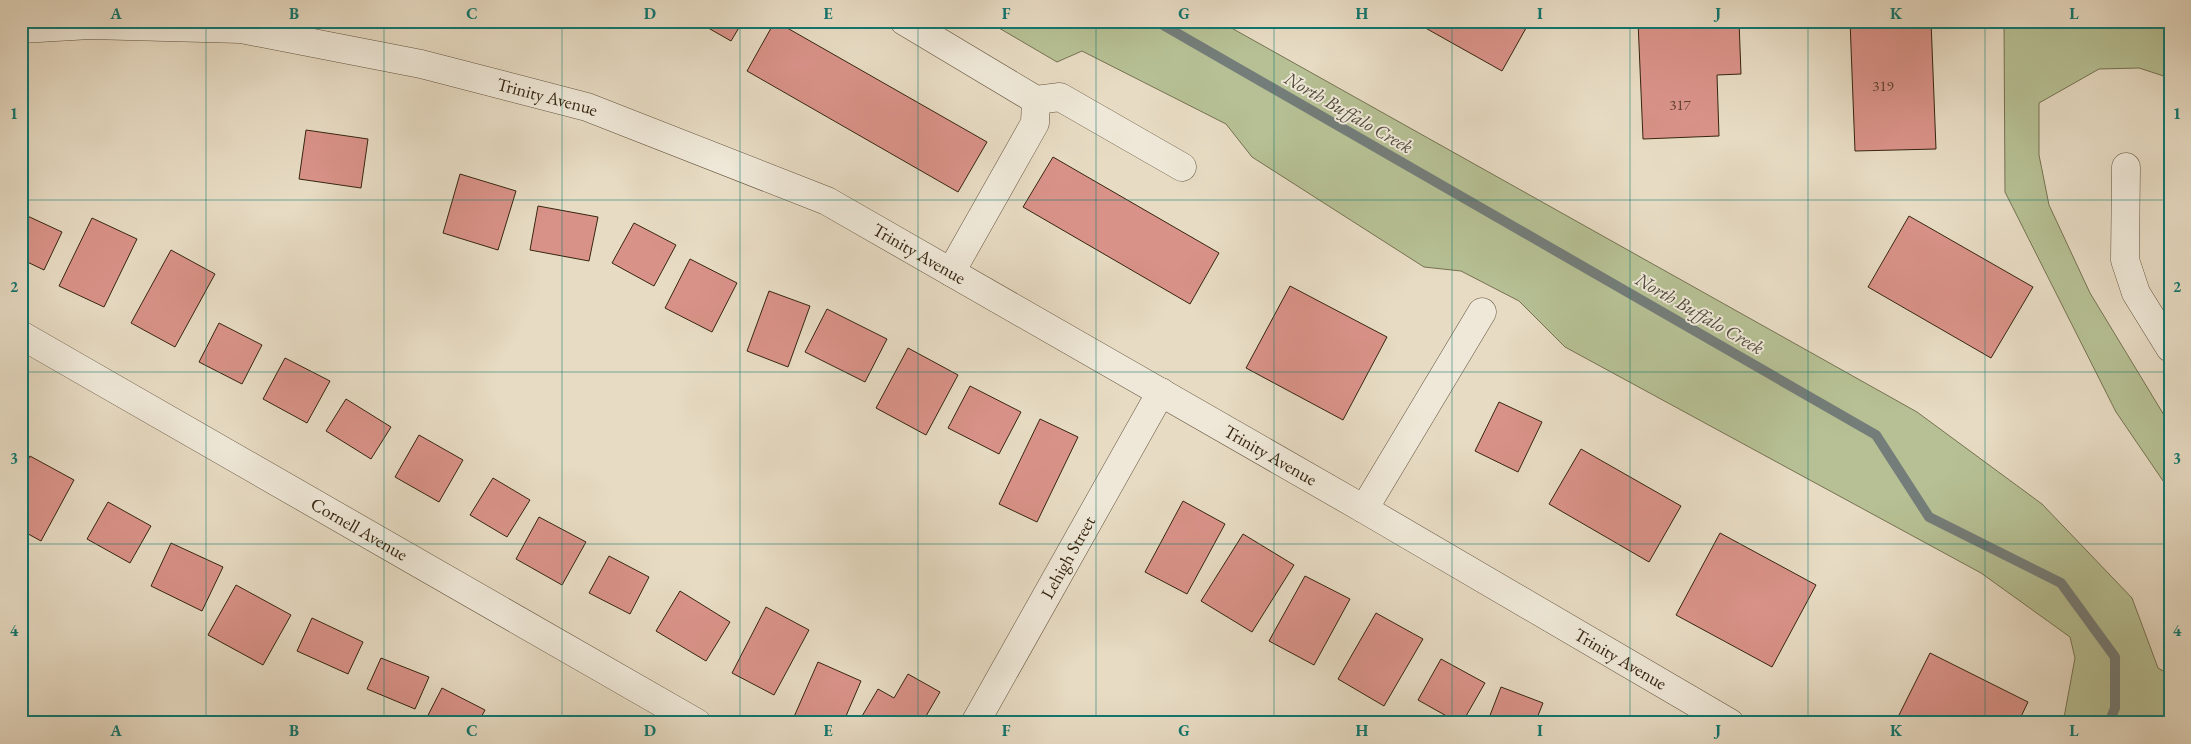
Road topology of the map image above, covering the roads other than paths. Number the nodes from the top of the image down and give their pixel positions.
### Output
1 (904, 21) edge
2 (261, 27) edge
3 (21, 29) edge
4 (1036, 100) junction
5 (1182, 167) dead end
6 (2126, 167) dead end
7 (951, 272) junction
8 (1482, 312) dead end
9 (21, 335) edge
10 (2170, 348) edge
11 (1161, 392) junction
12 (1364, 509) junction
13 (697, 723) edge
14 (975, 723) edge
15 (1730, 723) edge

1 - 4 street
2 - 3 street, Trinity Avenue
2 - 7 street, Trinity Avenue
4 - 5 street
4 - 7 street
6 - 10 street
7 - 11 street, Trinity Avenue
8 - 12 street
9 - 13 street, Cornell Avenue
11 - 12 street, Trinity Avenue
11 - 14 street, Lehigh Street
12 - 15 street, Trinity Avenue

